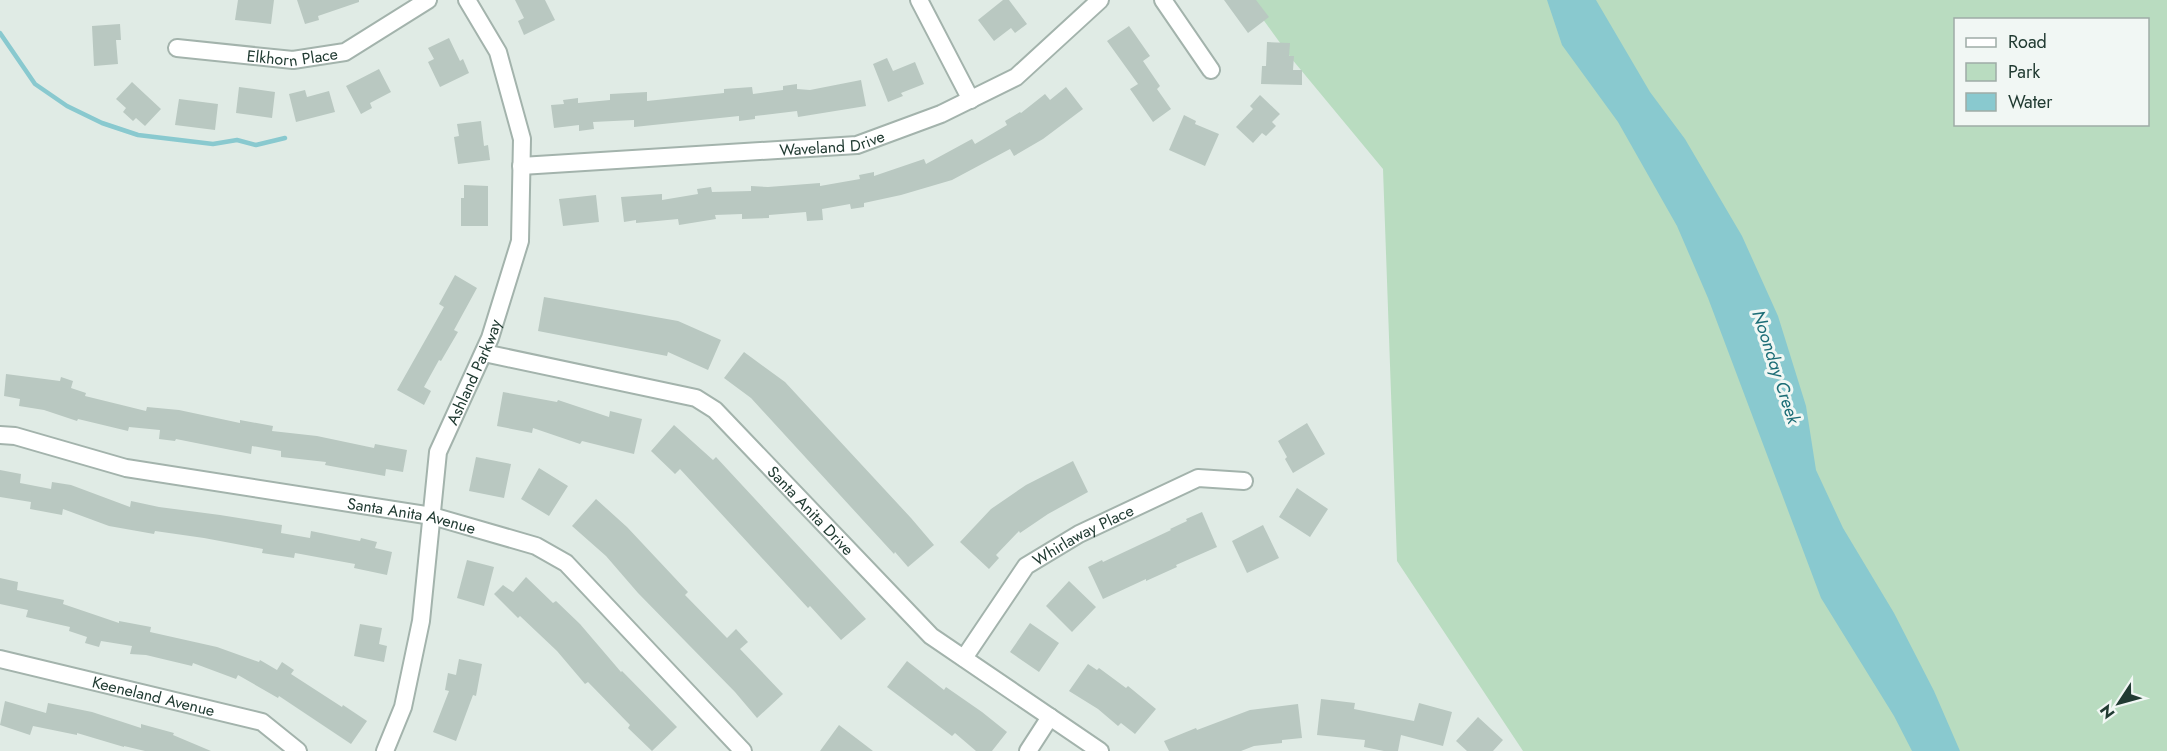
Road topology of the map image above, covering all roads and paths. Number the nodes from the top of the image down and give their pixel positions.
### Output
1 (428, 0) edge
2 (467, 0) edge
3 (919, 0) edge
4 (1100, 0) edge
5 (1163, 0) edge
6 (177, 48) dead end
7 (1211, 70) dead end
8 (971, 100) junction
9 (521, 166) junction
10 (484, 353) junction
11 (0, 435) edge
12 (1244, 481) dead end
13 (432, 516) junction
14 (964, 658) junction
15 (0, 659) edge
16 (1050, 717) junction
17 (298, 751) edge
18 (385, 751) edge
19 (742, 751) edge
20 (1028, 751) edge
21 (1100, 751) edge

1 - 6 street, Elkhorn Place
2 - 9 street, Ashland Parkway
3 - 8 street
4 - 8 street, Waveland Drive
5 - 7 street
8 - 9 street, Waveland Drive
9 - 10 street, Ashland Parkway
10 - 13 street, Ashland Parkway
10 - 14 street, Santa Anita Drive
11 - 13 street, Santa Anita Avenue
12 - 14 street, Whirlaway Place
13 - 18 street, Ashland Parkway
13 - 19 street, Santa Anita Avenue
14 - 16 street, Santa Anita Drive
15 - 17 street, Keeneland Avenue
16 - 20 street
16 - 21 street, Santa Anita Drive

